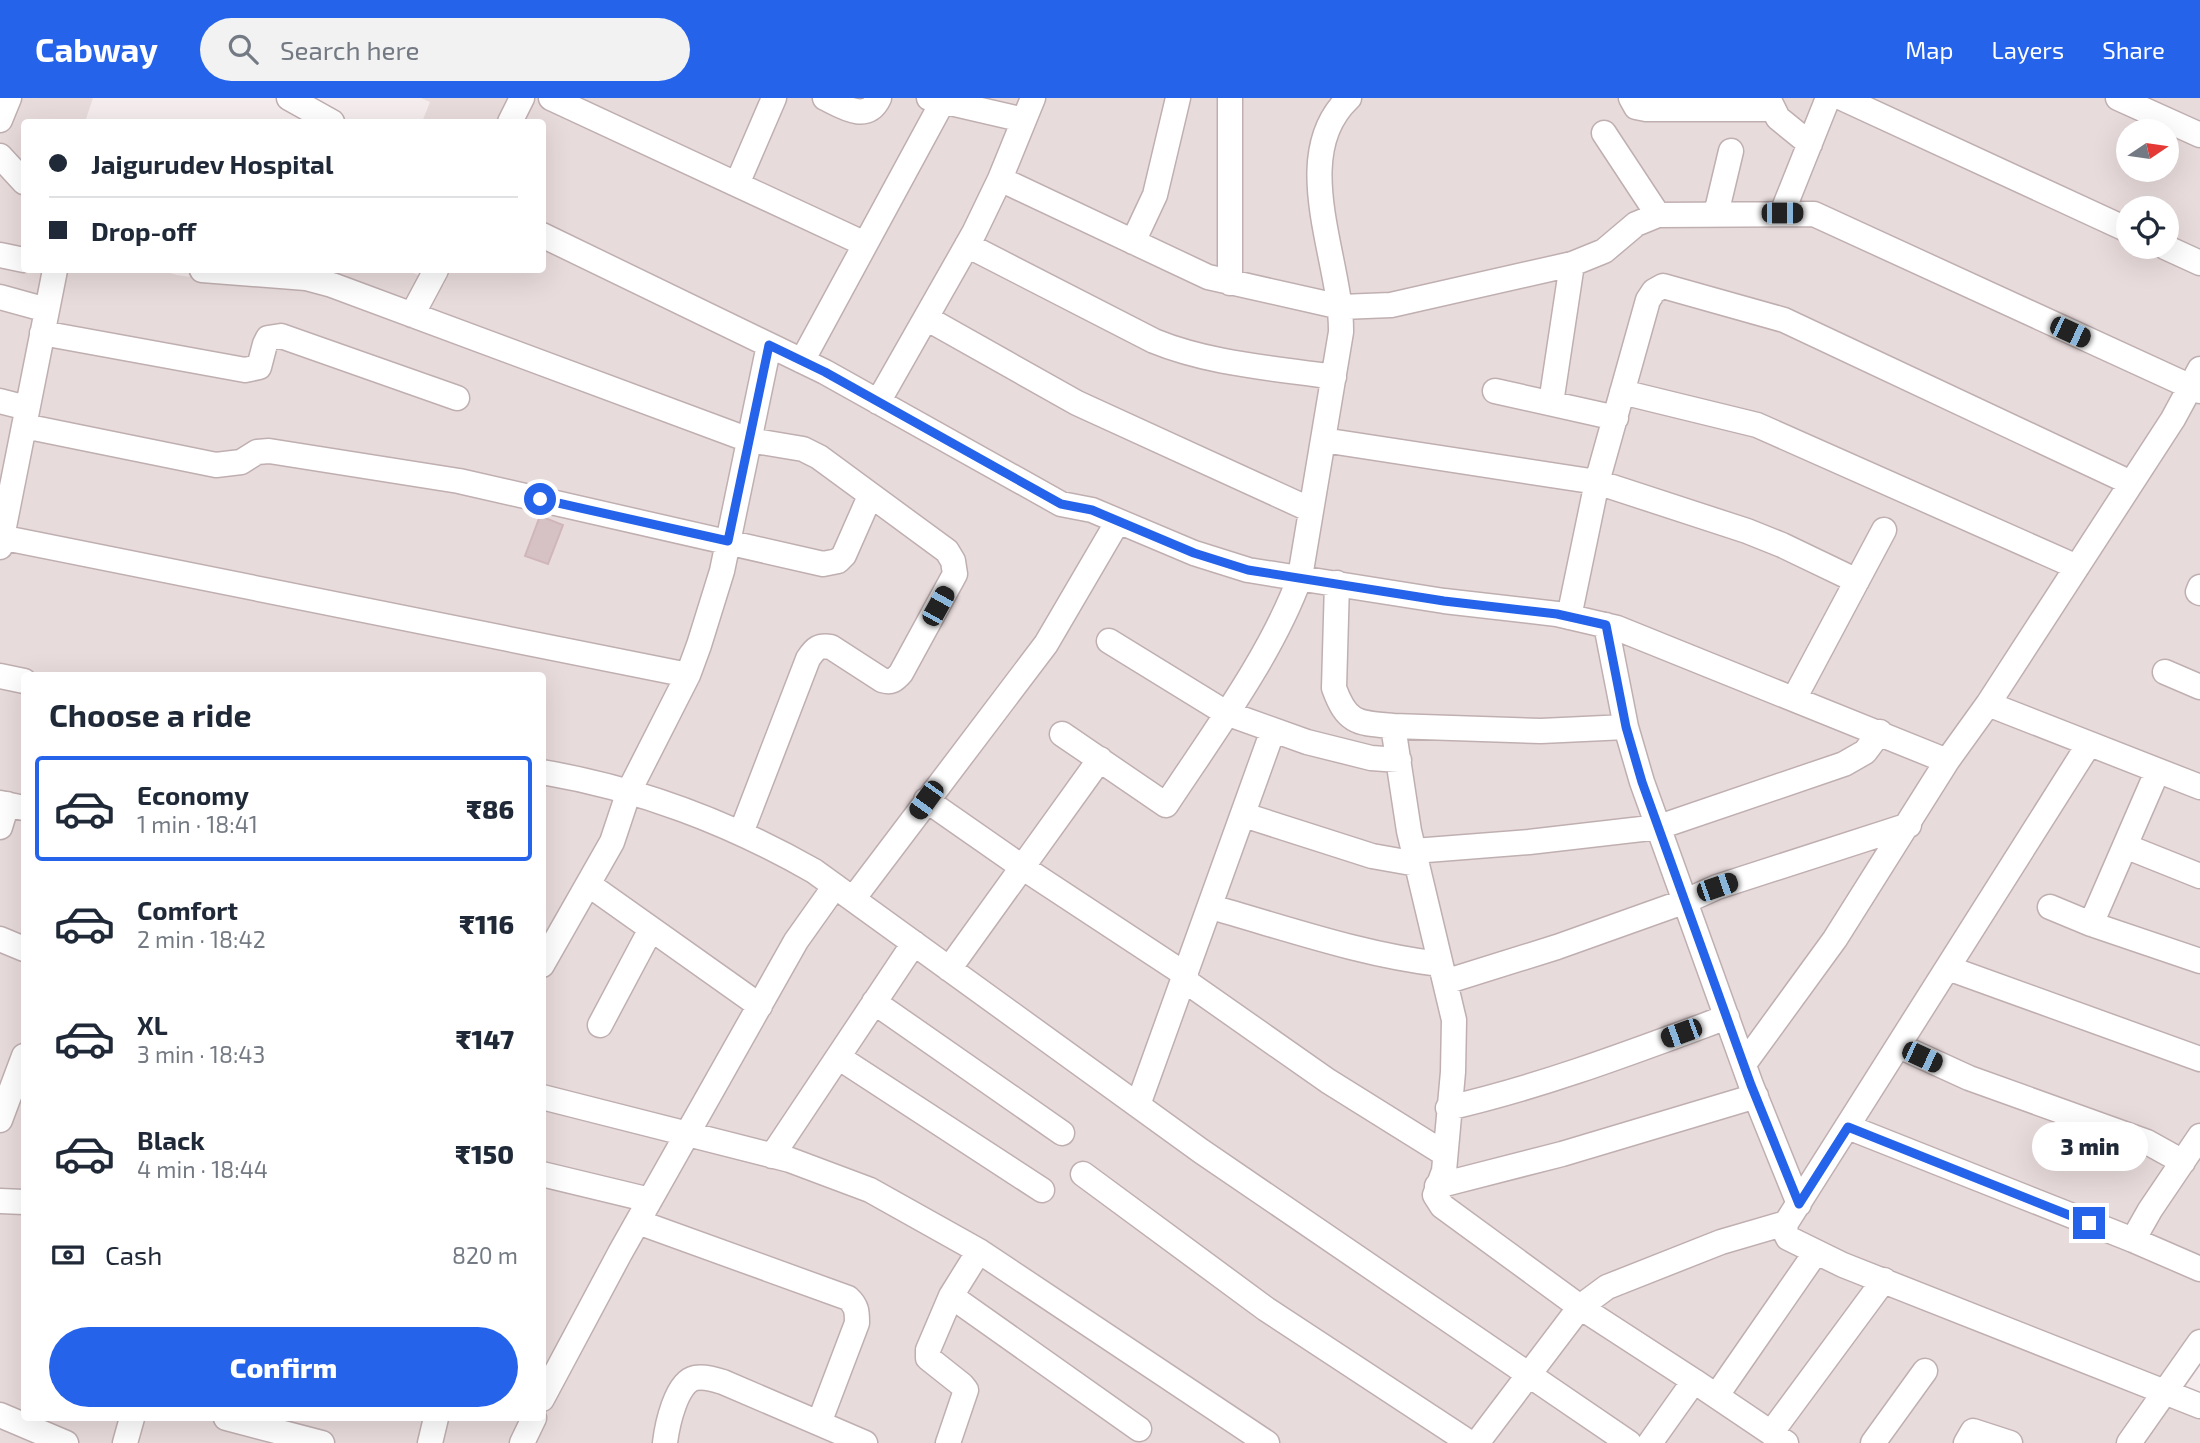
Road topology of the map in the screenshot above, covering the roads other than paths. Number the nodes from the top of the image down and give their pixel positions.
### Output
1 (9, 98) edge
2 (289, 98) edge
3 (522, 98) edge
4 (551, 98) edge
5 (774, 98) edge
6 (825, 98) edge
7 (879, 98) edge
8 (1178, 98) edge
9 (1230, 98) edge
10 (1631, 98) edge
11 (1828, 98) edge
12 (1842, 98) edge
13 (2118, 98) edge
14 (1344, 99) edge
15 (936, 100) edge
16 (1770, 103) edge
17 (1028, 109) edge
18 (327, 119) edge
19 (512, 119) edge
20 (0, 120) edge
21 (1604, 133) dead end
22 (2200, 135) edge
23 (1810, 144) junction
24 (1731, 151) dead end
25 (0, 156) edge
26 (21, 179) edge
27 (1000, 179) junction
28 (737, 184) junction
29 (1782, 213) junction
30 (1716, 214) junction
31 (1658, 215) junction
32 (2116, 224) edge
33 (546, 237) edge
34 (1133, 242) junction
35 (865, 244) junction
36 (967, 246) junction
37 (2179, 253) edge
38 (0, 255) edge
39 (21, 259) edge
40 (2200, 263) edge
41 (1572, 264) junction
42 (54, 273) edge
43 (241, 273) edge
44 (434, 273) edge
45 (1230, 283) junction
46 (0, 297) edge
47 (1341, 307) junction
48 (412, 315) junction
49 (926, 318) junction
50 (45, 322) junction
51 (769, 345) junction
52 (802, 361) junction
53 (1334, 377) junction
54 (2197, 383) edge
55 (1495, 391) dead end
56 (1622, 392) junction
57 (457, 398) dead end
58 (0, 401) edge
59 (878, 402) junction
60 (1551, 404) junction
61 (26, 417) junction
62 (1616, 418) junction
63 (749, 440) junction
64 (1323, 440) junction
65 (1597, 482) junction
66 (2132, 483) junction
67 (870, 496) junction
68 (1311, 510) junction
69 (1118, 521) junction
70 (1884, 530) dead end
71 (1, 541) edge
72 (728, 541) junction
73 (2077, 568) junction
74 (1300, 577) junction
75 (1857, 581) junction
76 (1337, 583) junction
77 (2200, 587) edge
78 (2200, 593) edge
79 (1569, 617) junction
80 (1606, 625) junction
81 (1109, 640) dead end
82 (2165, 672) dead end
83 (688, 675) junction
84 (0, 676) edge
85 (21, 680) edge
86 (2200, 687) edge
87 (1795, 697) junction
88 (1988, 704) junction
89 (1226, 713) junction
90 (1393, 726) junction
91 (1626, 727) junction
92 (1273, 730) junction
93 (1880, 732) junction
94 (1062, 734) dead end
95 (2089, 744) junction
96 (1100, 759) junction
97 (1399, 760) junction
98 (1947, 761) junction
99 (2157, 772) junction
100 (546, 773) edge
101 (2200, 787) edge
102 (629, 791) junction
103 (926, 800) junction
104 (1244, 815) junction
105 (1909, 825) junction
106 (1659, 827) junction
107 (741, 833) junction
108 (2125, 846) junction
109 (1415, 858) junction
110 (1023, 867) junction
111 (2200, 876) edge
112 (588, 884) junction
113 (844, 893) junction
114 (1685, 901) junction
115 (2050, 906) dead end
116 (1211, 907) junction
117 (554, 921) edge
118 (2091, 924) junction
119 (651, 929) junction
120 (0, 939) edge
121 (914, 943) junction
122 (21, 948) edge
123 (546, 950) edge
124 (2200, 961) edge
125 (1948, 968) junction
126 (949, 969) junction
127 (1443, 973) junction
128 (1185, 977) junction
129 (874, 1002) junction
130 (760, 1006) junction
131 (1727, 1017) junction
132 (600, 1025) dead end
133 (1899, 1046) junction
134 (838, 1057) junction
135 (2200, 1059) edge
136 (1744, 1064) junction
137 (21, 1073) edge
138 (17, 1096) edge
139 (1756, 1096) junction
140 (546, 1098) edge
141 (1139, 1105) junction
142 (1448, 1108) junction
143 (0, 1120) edge
144 (1848, 1127) junction
145 (1062, 1133) dead end
146 (688, 1135) junction
147 (2200, 1136) edge
148 (1445, 1154) junction
149 (772, 1156) junction
150 (2182, 1162) junction
151 (1083, 1174) dead end
152 (546, 1175) edge
153 (1437, 1186) junction
154 (1042, 1190) dead end
155 (0, 1200) edge
156 (650, 1200) junction
157 (21, 1202) edge
158 (1793, 1214) junction
159 (638, 1222) junction
160 (2133, 1240) junction
161 (979, 1251) junction
162 (1815, 1252) junction
163 (2200, 1269) edge
164 (1884, 1280) junction
165 (951, 1296) junction
166 (1580, 1307) junction
167 (2200, 1342) edge
168 (1925, 1371) dead end
169 (1529, 1374) junction
170 (1694, 1381) junction
171 (2165, 1391) junction
172 (546, 1392) edge
173 (1717, 1395) junction
174 (2200, 1406) edge
175 (1, 1418) edge
176 (131, 1421) edge
177 (238, 1421) edge
178 (435, 1421) edge
179 (533, 1421) edge
180 (819, 1423) junction
181 (1139, 1429) dead end
182 (1778, 1438) edge
183 (1618, 1440) edge
184 (952, 1442) edge
185 (66, 1443) edge
186 (125, 1443) edge
187 (322, 1443) edge
188 (430, 1443) edge
189 (522, 1443) edge
190 (665, 1443) edge
191 (865, 1443) edge
192 (1267, 1443) edge
193 (1470, 1443) edge
194 (1477, 1443) edge
195 (1650, 1443) edge
196 (1873, 1443) edge
197 (1966, 1443) edge
198 (2010, 1443) edge
199 (2129, 1443) edge

1 - 20 street
2 - 18 street
3 - 19 street
4 - 28 street
5 - 28 street
6 - 7 street
8 - 34 street
9 - 45 street
10 - 16 street
11 - 23 street
12 - 32 street
13 - 22 street
14 - 47 street
15 - 17 street
15 - 35 street
16 - 23 street
17 - 27 street
21 - 31 street
23 - 29 street
24 - 30 street
25 - 26 street
27 - 34 street
27 - 36 street
28 - 35 street
29 - 30 street
29 - 54 street
30 - 31 street
31 - 41 street
33 - 51 street
34 - 45 street
35 - 52 street
36 - 49 street
36 - 53 street
37 - 40 street
38 - 39 street
41 - 47 street
41 - 60 street
42 - 50 street
43 - 48 street
44 - 48 street
45 - 47 street
46 - 50 street
47 - 53 street
48 - 63 street
49 - 59 street
49 - 68 street
50 - 57 street
50 - 61 street
51 - 52 street
51 - 63 street
52 - 59 street
53 - 64 street
54 - 66 street
55 - 60 street
56 - 62 street
56 - 66 street
56 - 73 street
58 - 61 street
59 - 69 street
60 - 62 street
61 - 71 street
61 - 72 street
62 - 65 street
63 - 67 street
63 - 72 street
64 - 65 street
64 - 68 street
65 - 75 street
65 - 79 street
66 - 73 street
67 - 72 street
67 - 107 street
68 - 74 street
69 - 74 street
69 - 103 street
70 - 75 street
71 - 83 street
72 - 83 street
73 - 88 street
74 - 76 street
74 - 89 street
75 - 87 street
76 - 79 street
76 - 90 street
77 - 78 street
79 - 80 street
80 - 87 street
80 - 91 street
81 - 89 street
82 - 86 street
83 - 102 street
84 - 85 street
87 - 93 street
88 - 95 street
88 - 98 street
89 - 92 street
89 - 96 street
90 - 91 street
90 - 97 street
91 - 106 street
92 - 97 street
92 - 104 street
93 - 98 street
93 - 106 street
94 - 96 street
95 - 99 street
95 - 125 street
96 - 110 street
97 - 109 street
98 - 105 street
99 - 101 street
99 - 108 street
100 - 102 street
102 - 107 street
102 - 112 street
103 - 110 street
103 - 113 street
104 - 109 street
104 - 116 street
105 - 114 street
105 - 136 street
106 - 109 street
106 - 114 street
107 - 113 street
108 - 111 street
108 - 118 street
109 - 127 street
110 - 126 street
110 - 128 street
112 - 117 street
112 - 119 street
113 - 121 street
113 - 130 street
114 - 127 street
114 - 131 street
115 - 118 street
116 - 127 street
116 - 128 street
117 - 123 street
118 - 124 street
119 - 130 street
119 - 132 street
120 - 122 street
121 - 126 street
121 - 129 street
125 - 133 street
125 - 135 street
126 - 141 street
127 - 142 street
128 - 141 street
128 - 148 street
129 - 134 street
129 - 145 street
130 - 146 street
131 - 136 street
131 - 142 street
133 - 144 street
133 - 150 street
134 - 149 street
134 - 154 street
136 - 139 street
137 - 138 street
138 - 143 street
139 - 153 street
139 - 158 street
140 - 146 street
141 - 169 street
142 - 148 street
144 - 158 street
144 - 160 street
146 - 149 street
146 - 156 street
147 - 150 street
148 - 153 street
149 - 161 street
150 - 160 street
151 - 193 street
152 - 156 street
153 - 166 street
155 - 157 street
156 - 159 street
158 - 162 street
158 - 166 street
159 - 172 street
159 - 180 street
160 - 163 street
161 - 165 street
161 - 192 street
162 - 164 street
162 - 173 street
164 - 171 street
164 - 182 street
165 - 181 street
165 - 184 street
166 - 169 street
166 - 170 street
167 - 171 street
168 - 196 street
169 - 183 street
169 - 194 street
170 - 173 street
170 - 195 street
171 - 174 street
171 - 199 street
173 - 182 street
175 - 185 street
176 - 186 street
177 - 187 street
178 - 188 street
179 - 189 street
180 - 190 street
180 - 191 street
197 - 198 street

